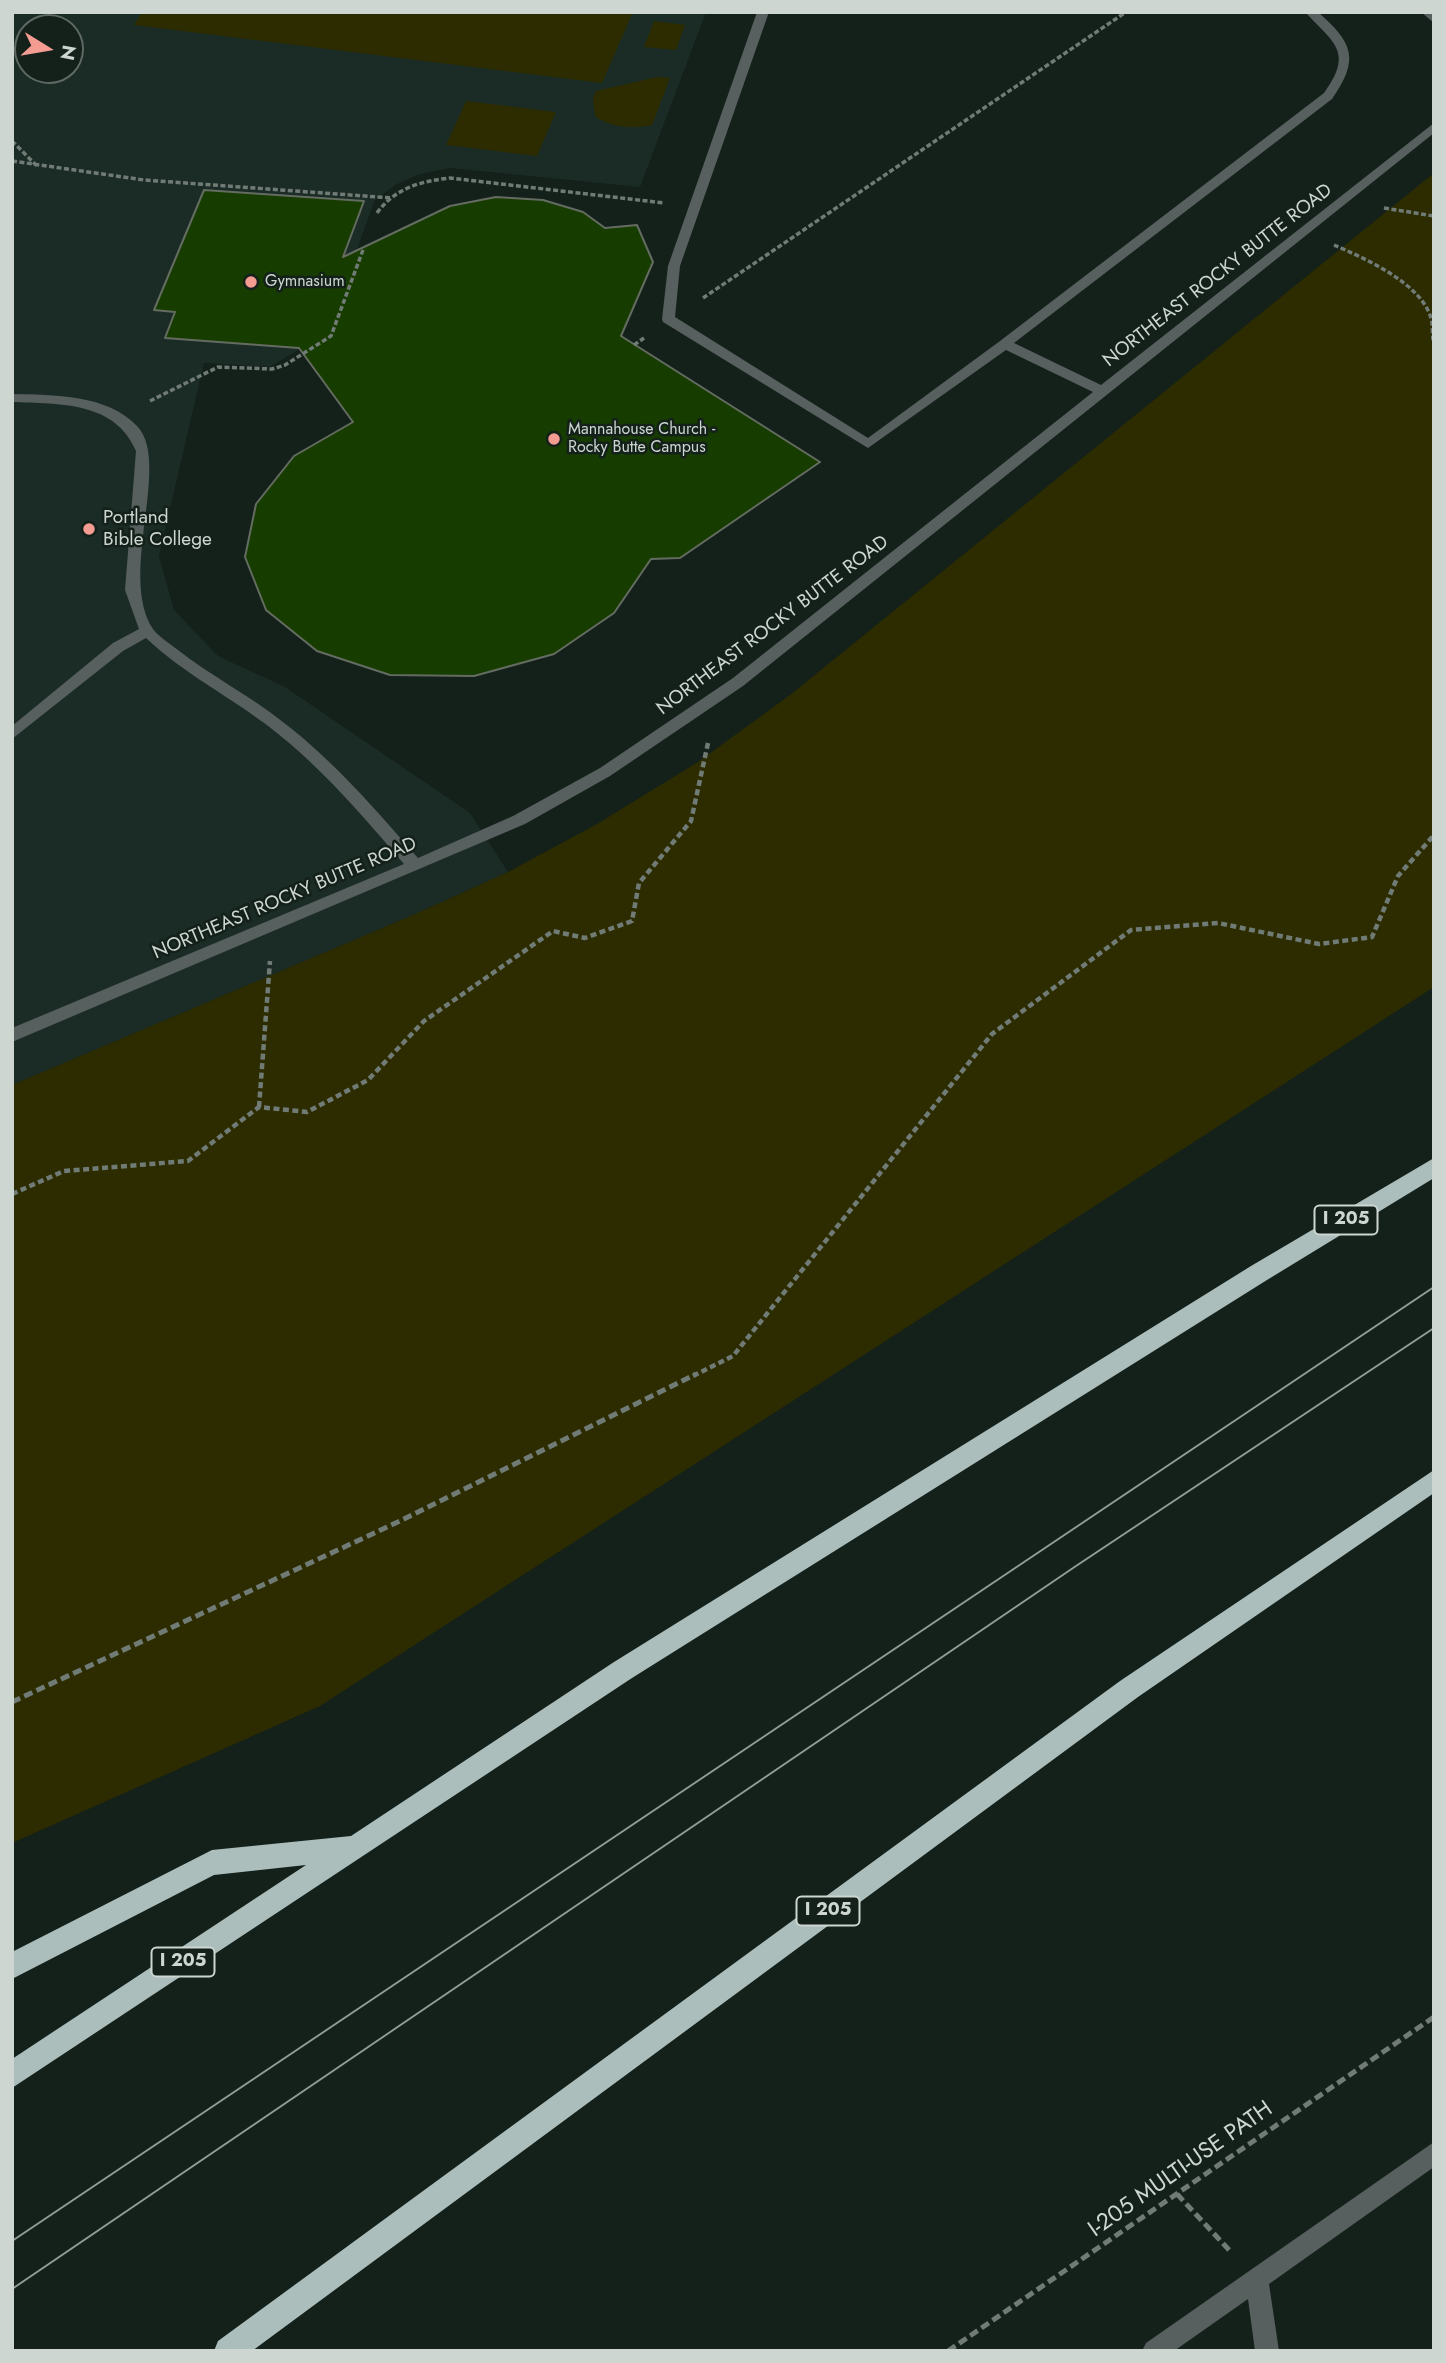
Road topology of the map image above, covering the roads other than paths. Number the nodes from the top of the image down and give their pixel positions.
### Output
1 (763, 12) edge
2 (1311, 12) edge
3 (1427, 12) edge
4 (1434, 19) edge
5 (1434, 127) edge
6 (1005, 344) junction
7 (1104, 392) junction
8 (12, 398) edge
9 (147, 631) junction
10 (12, 734) edge
11 (415, 866) junction
12 (12, 1035) edge
13 (1434, 1167) edge
14 (1434, 1479) edge
15 (352, 1848) junction
16 (12, 1966) edge
17 (12, 2075) edge
18 (1434, 2153) edge
19 (1257, 2280) junction
20 (228, 2351) edge
21 (1154, 2351) edge
22 (1267, 2351) edge

1 - 6 street
2 - 6 street
3 - 4 street
5 - 7 street, NORTHEAST ROCKY BUTTE ROAD
6 - 7 street
7 - 11 street, NORTHEAST ROCKY BUTTE ROAD
8 - 9 street
9 - 10 street
9 - 11 street
11 - 12 street, NORTHEAST ROCKY BUTTE ROAD
13 - 15 highway, I 205
14 - 20 highway, I 205
15 - 16 highway
15 - 17 highway, I 205
18 - 19 street
19 - 21 street
19 - 22 street

